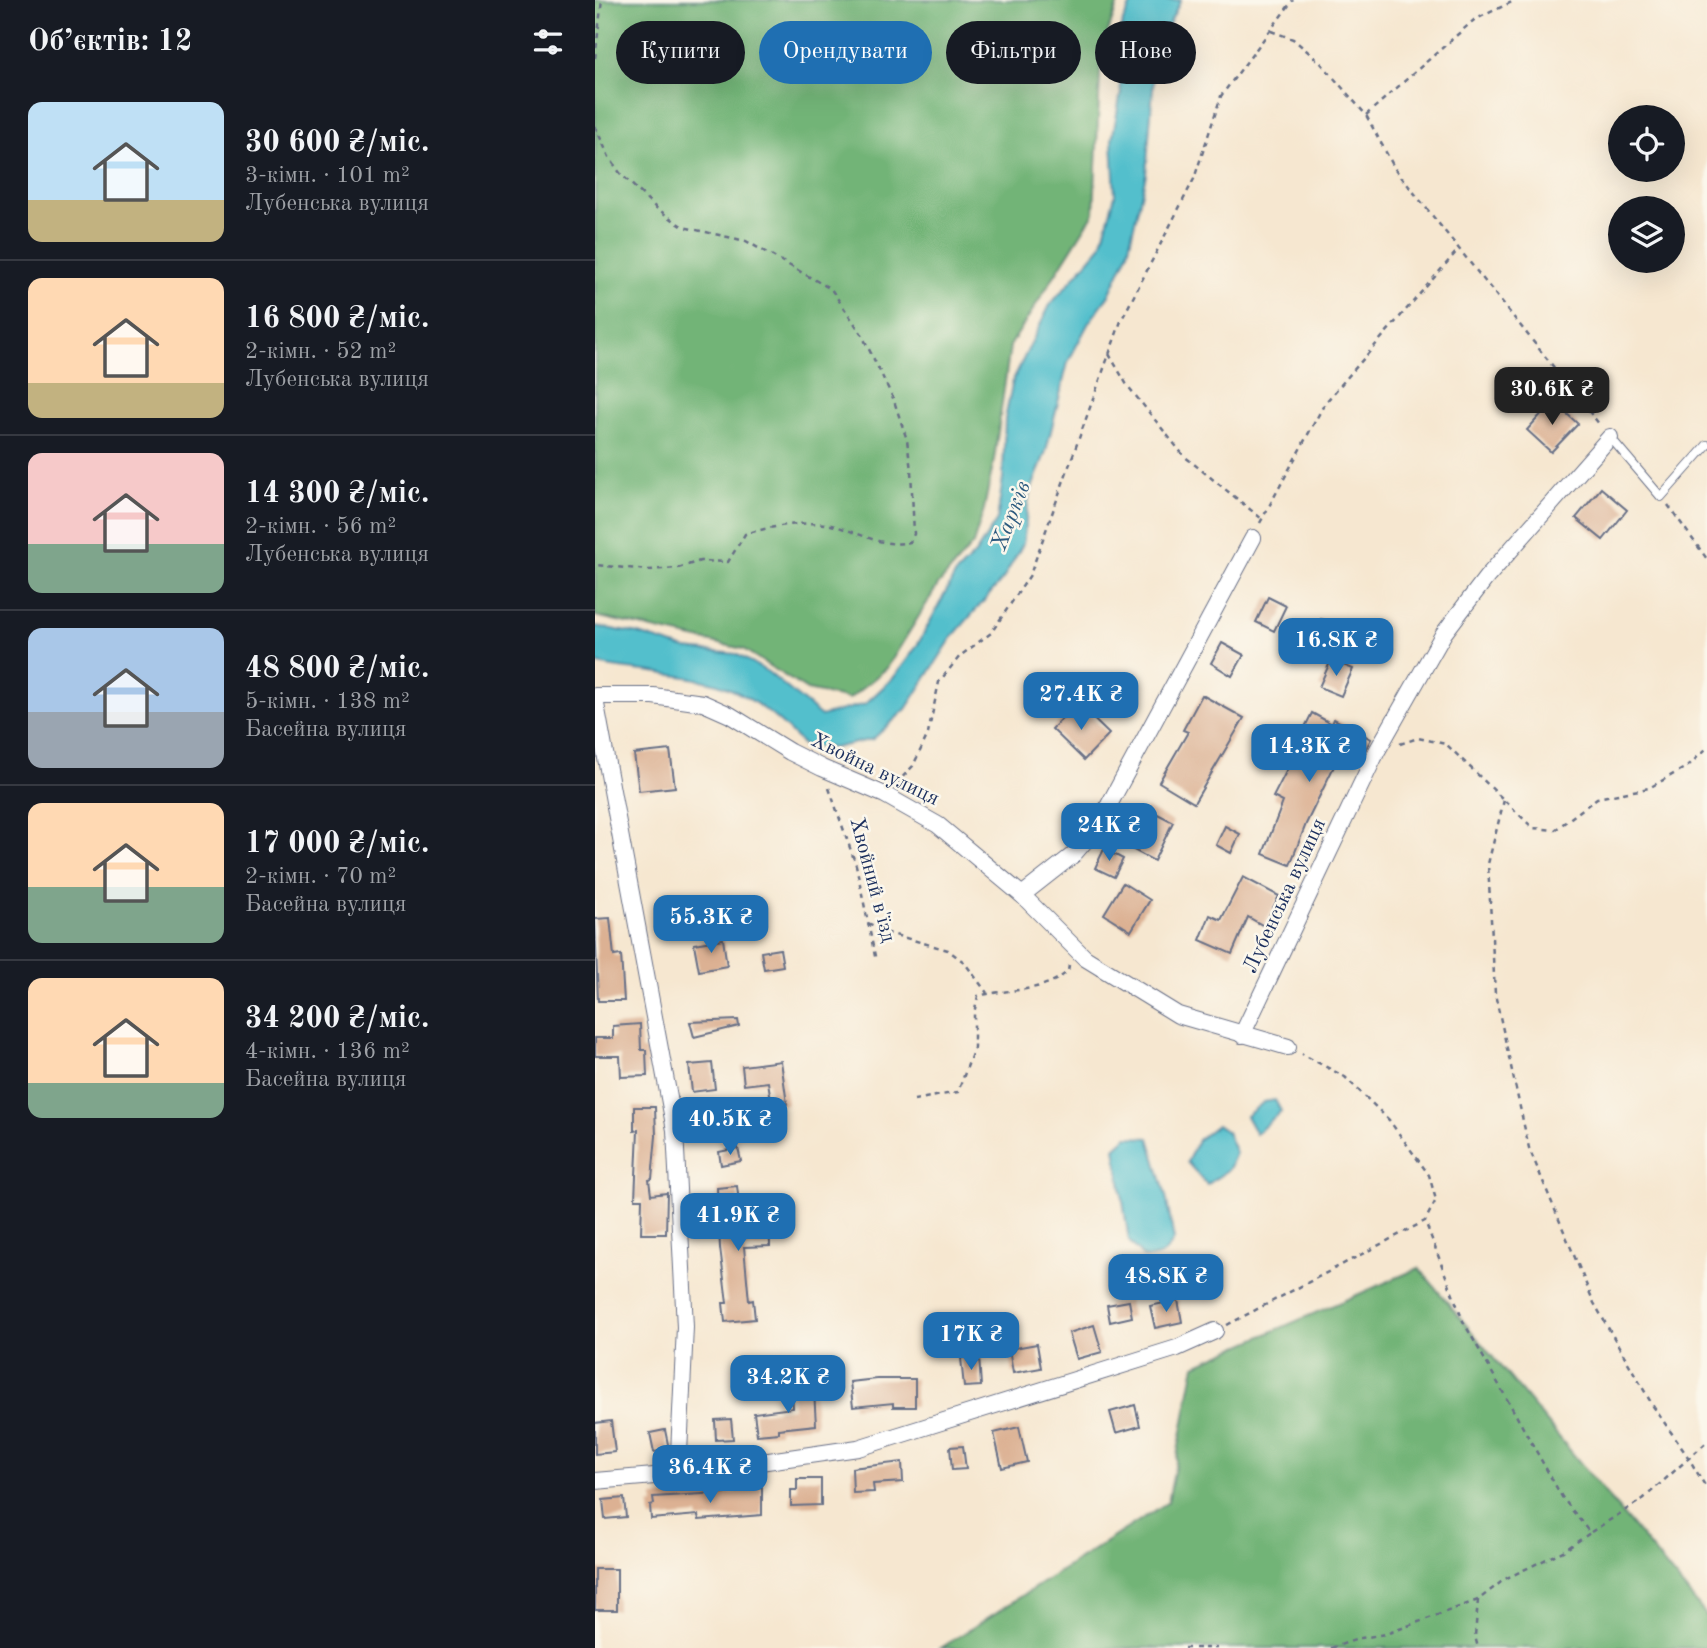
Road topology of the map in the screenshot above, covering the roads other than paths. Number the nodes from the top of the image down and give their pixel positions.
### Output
1 (1610, 437) joint
2 (1707, 445) edge
3 (1253, 538) dead end
4 (595, 698) edge
5 (1023, 895) junction
6 (1242, 1035) junction
7 (1289, 1047) road end
8 (1215, 1331) road end
9 (678, 1474) junction
10 (595, 1481) edge

1 - 2 lane
1 - 6 street, Лубeнська вулиця
3 - 5 street
4 - 5 street, Хвойна вулиця
4 - 9 street
5 - 6 street, Хвойна вулиця
6 - 7 street, Хвойна вулиця
8 - 9 street
9 - 10 street

